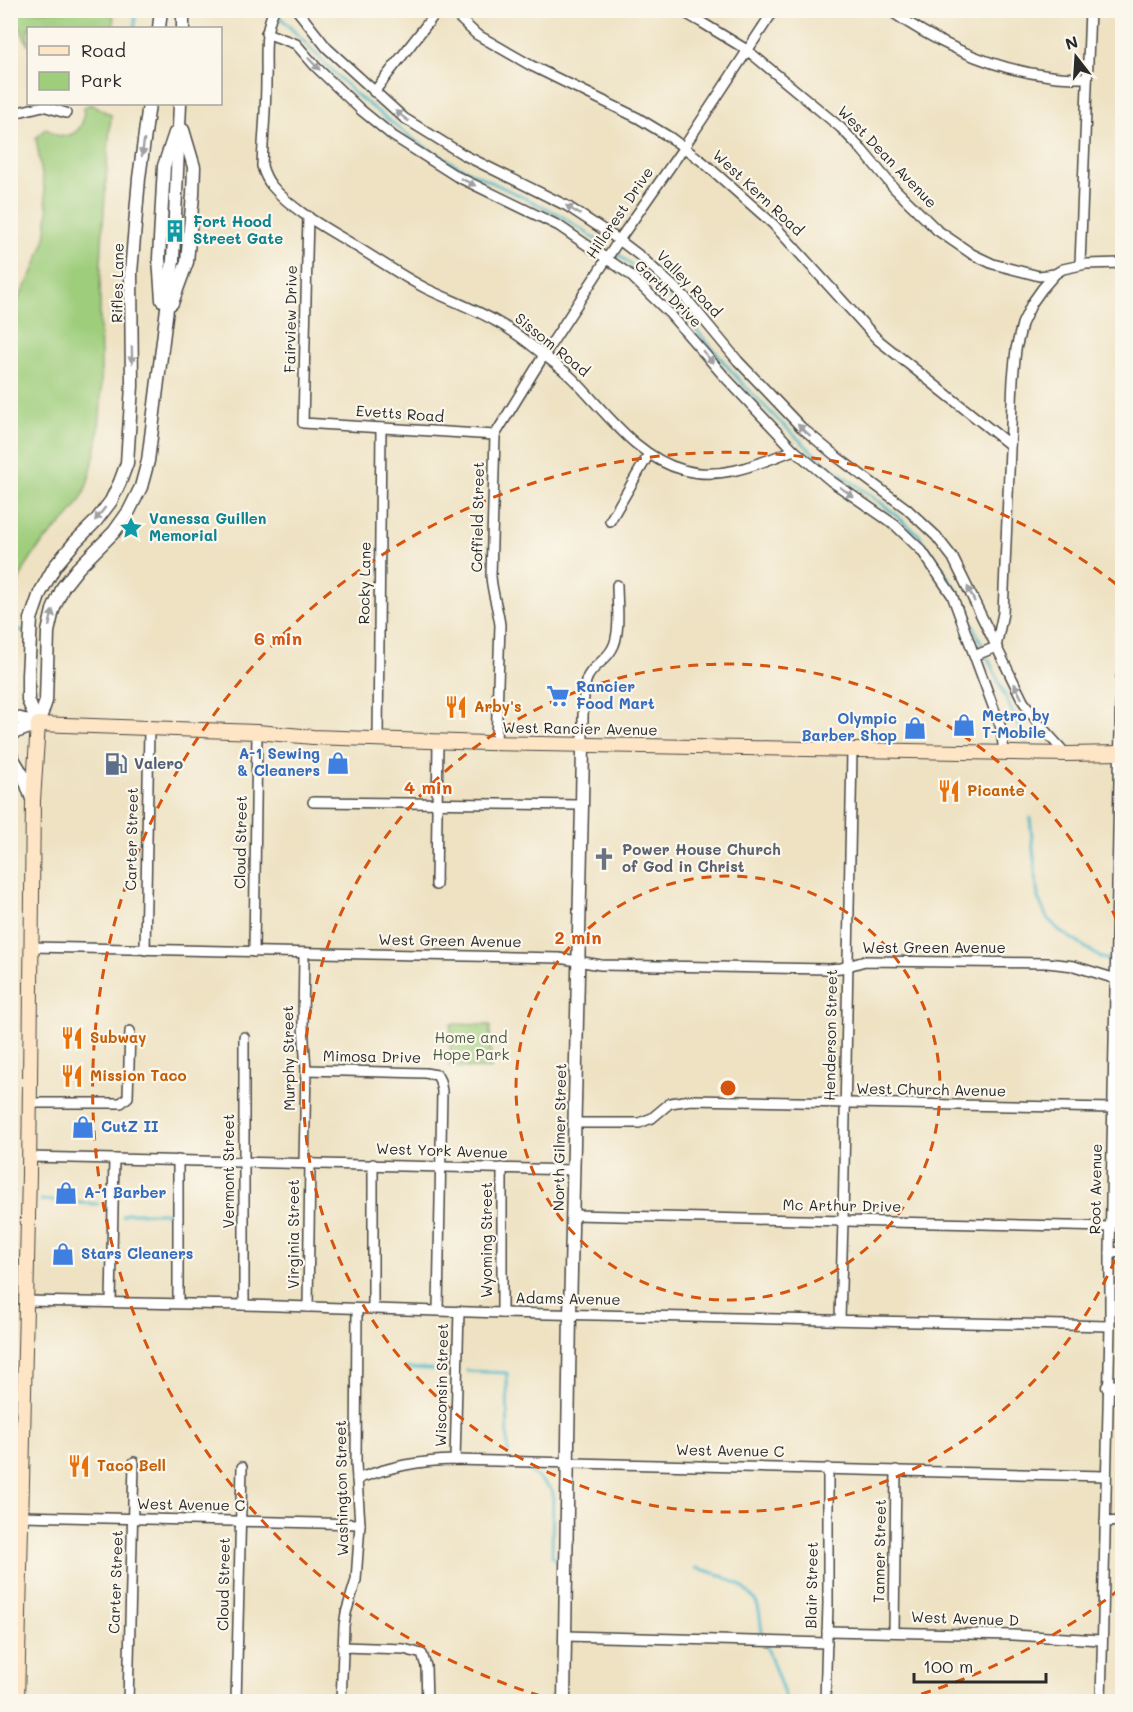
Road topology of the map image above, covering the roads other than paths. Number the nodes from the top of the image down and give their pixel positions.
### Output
1 (161, 10) edge
2 (183, 10) edge
3 (274, 10) edge
4 (297, 10) edge
5 (438, 10) edge
6 (451, 10) edge
7 (680, 10) edge
8 (774, 10) edge
9 (889, 10) edge
10 (1090, 10) edge
11 (159, 27) edge
12 (183, 27) edge
13 (266, 33) junction
14 (747, 50) junction
15 (1087, 78) junction
16 (374, 92) junction
17 (149, 105) edge
18 (180, 105) edge
19 (10, 114) edge
20 (66, 114) dead end
21 (684, 147) junction
22 (308, 216) junction
23 (619, 240) junction
24 (607, 258) junction
25 (1122, 263) edge
26 (1080, 264) junction
27 (1055, 274) junction
28 (544, 355) junction
29 (303, 423) joint
30 (381, 428) junction
31 (495, 435) junction
32 (1010, 445) junction
33 (794, 450) junction
34 (649, 454) junction
35 (610, 521) dead end
36 (617, 585) dead end
37 (996, 647) junction
38 (974, 656) junction
39 (1121, 677) edge
40 (10, 716) edge
41 (38, 724) junction
42 (149, 729) junction
43 (257, 732) junction
44 (10, 734) edge
45 (378, 740) junction
46 (438, 741) junction
47 (496, 743) junction
48 (582, 746) junction
49 (852, 751) junction
50 (1004, 753) junction
51 (1121, 753) edge
52 (10, 754) edge
53 (1066, 754) junction
54 (33, 801) junction
55 (313, 802) dead end
56 (438, 803) junction
57 (582, 805) junction
58 (1120, 841) edge
59 (436, 885) dead end
60 (32, 947) junction
61 (145, 950) junction
62 (254, 952) junction
63 (304, 954) junction
64 (578, 961) junction
65 (848, 966) junction
66 (1116, 975) junction
67 (130, 1030) dead end
68 (244, 1037) dead end
69 (306, 1070) junction
70 (437, 1075) joint
71 (30, 1103) junction
72 (844, 1104) junction
73 (1113, 1108) junction
74 (1118, 1119) edge
75 (575, 1123) junction
76 (29, 1157) junction
77 (114, 1159) junction
78 (178, 1160) junction
79 (245, 1162) junction
80 (307, 1163) junction
81 (373, 1164) junction
82 (440, 1166) junction
83 (502, 1168) junction
84 (573, 1170) junction
85 (573, 1215) junction
86 (843, 1222) junction
87 (1111, 1227) junction
88 (1122, 1252) edge
89 (1110, 1253) junction
90 (26, 1301) junction
91 (111, 1302) junction
92 (178, 1303) junction
93 (244, 1305) junction
94 (309, 1307) junction
95 (373, 1308) junction
96 (357, 1309) junction
97 (438, 1310) junction
98 (459, 1311) junction
99 (502, 1313) junction
100 (570, 1314) junction
101 (840, 1319) junction
102 (1110, 1326) junction
103 (1122, 1386) edge
104 (1108, 1387) junction
105 (455, 1460) junction
106 (134, 1462) dead end
107 (568, 1462) junction
108 (242, 1467) dead end
109 (828, 1468) junction
110 (896, 1470) junction
111 (1105, 1476) junction
112 (357, 1479) junction
113 (21, 1516) junction
114 (133, 1519) junction
115 (240, 1521) junction
116 (1122, 1521) edge
117 (1105, 1522) junction
118 (360, 1524) junction
119 (827, 1631) junction
120 (894, 1632) junction
121 (566, 1636) junction
122 (1101, 1640) junction
123 (827, 1643) junction
124 (342, 1647) junction
125 (17, 1701) edge
126 (128, 1701) edge
127 (236, 1701) edge
128 (341, 1701) edge
129 (427, 1701) edge
130 (564, 1701) edge
131 (825, 1701) edge
132 (1101, 1701) edge

1 - 11 street
2 - 12 street
3 - 13 street
4 - 16 street, Valley Road
5 - 16 street
6 - 21 street, West Kern Road
7 - 14 street, West Dean Avenue
8 - 14 street, Hillcrest Drive
9 - 15 street
10 - 15 street
13 - 22 street, Sissom Road
13 -> 24 street, Garth Drive
14 - 21 street, Hillcrest Drive
14 - 27 street, West Dean Avenue
15 - 26 street
23 -> 16 street, Valley Road
17 -> 41 street, Rifles Lane
41 -> 18 street
19 - 20 street
21 - 23 street, Hillcrest Drive
21 - 32 street, West Kern Road
22 - 28 street, Sissom Road
22 - 29 street, Fairview Drive
23 - 24 street, Hillcrest Drive
37 -> 23 street, Valley Road
24 - 28 street, Hillcrest Drive
24 -> 33 street, Garth Drive
25 - 26 street
26 - 27 street
27 - 32 street
28 - 31 street, Hillcrest Drive
28 - 34 street, Sissom Road
29 - 30 street, Evetts Road
30 - 31 street, Evetts Road
30 - 45 street, Rocky Lane
31 - 47 street, Coffield Street
32 - 37 street
33 - 34 street, Sissom Road
33 -> 38 street, Garth Drive
34 - 35 street
36 - 48 street, North Gilmer Street
37 - 38 street
53 -> 37 street
38 - 50 street, Garth Drive
39 - 51 street, Root Avenue
40 - 41 street
41 - 42 main road, West Rancier Avenue
41 - 44 street
41 - 54 main road
42 - 43 main road, West Rancier Avenue
42 - 61 street, Carter Street
43 - 45 main road, West Rancier Avenue
43 - 62 street, Cloud Street
45 - 46 main road, West Rancier Avenue
46 - 47 main road, West Rancier Avenue
46 - 56 street
47 - 48 main road, West Rancier Avenue
48 - 49 main road, West Rancier Avenue
48 - 57 street, North Gilmer Street
49 - 50 main road, West Rancier Avenue
49 - 65 street, Henderson Street
50 - 53 main road, West Rancier Avenue
51 - 53 main road, West Rancier Avenue
51 - 58 street, Root Avenue
52 - 54 street
54 - 60 main road
55 - 56 street
56 - 57 street
56 - 59 street
57 - 64 street, North Gilmer Street
58 - 66 street, Root Avenue
60 - 61 street, West Green Avenue
60 - 71 main road
61 - 62 street, West Green Avenue
62 - 63 street, West Green Avenue
63 - 64 street, West Green Avenue
63 - 69 street, Murphy Street
64 - 65 street, West Green Avenue
64 - 75 street, North Gilmer Street
65 - 66 street, West Green Avenue
65 - 72 street, Henderson Street
66 - 73 street, Root Avenue
67 - 71 street
68 - 79 street, Vermont Street
69 - 70 street, Mimosa Drive
69 - 80 street, Murphy Street
70 - 82 street, Wisconsin Street
71 - 76 main road
72 - 73 street, West Church Avenue
72 - 75 street, West Church Avenue
72 - 86 street, Henderson Street
73 - 74 street, Root Avenue
74 - 87 street, Root Avenue
75 - 84 street, North Gilmer Street
76 - 77 street, West York Avenue
76 - 90 main road
77 - 78 street, West York Avenue
77 - 91 street
78 - 79 street, West York Avenue
78 - 92 street
79 - 80 street, West York Avenue
79 - 93 street, Vermont Street
80 - 81 street, West York Avenue
80 - 94 street, Virginia Street
81 - 82 street, West York Avenue
81 - 95 street
82 - 83 street, West York Avenue
82 - 97 street, Wisconsin Street
83 - 84 street, West York Avenue
83 - 99 street, Wyoming Street
84 - 85 street, North Gilmer Street
85 - 86 street, Mc Arthur Drive
85 - 100 street, North Gilmer Street
86 - 87 street, Mc Arthur Drive
86 - 101 street, Henderson Street
87 - 89 street, Root Avenue
88 - 89 street
89 - 102 street, Root Avenue
90 - 91 street, Adams Avenue
90 - 113 main road
91 - 92 street, Adams Avenue
92 - 93 street, Adams Avenue
93 - 94 street, Adams Avenue
94 - 96 street, Adams Avenue
95 - 96 street, Adams Avenue
95 - 97 street, Adams Avenue
96 - 112 street, Washington Street
97 - 98 street, Adams Avenue
98 - 99 street, Adams Avenue
98 - 105 street, Wisconsin Street
99 - 100 street, Adams Avenue
100 - 101 street, Adams Avenue
100 - 107 street, North Gilmer Street
101 - 102 street, Adams Avenue
102 - 104 street, Root Avenue
103 - 104 street
104 - 111 street, Root Avenue
105 - 107 street, West Avenue C
105 - 112 street, West Avenue C
106 - 114 street, Carter Street
107 - 109 street, West Avenue C
107 - 121 street, North Gilmer Street
108 - 115 street, Cloud Street
109 - 110 street, West Avenue C
109 - 119 street, Blair Street
110 - 111 street, West Avenue C
110 - 120 street, Tanner Street
111 - 117 street, Root Avenue
112 - 118 street, Washington Street
113 - 114 street, West Avenue C
113 - 125 main road
114 - 115 street, West Avenue C
114 - 126 street, Carter Street
115 - 118 street, West Avenue C
115 - 127 street, Cloud Street
116 - 117 street
117 - 122 street, Root Avenue
118 - 124 street, Washington Street
119 - 120 street, West Avenue D
119 - 123 street, Blair Street
120 - 122 street, West Avenue D
121 - 123 street
121 - 130 street, North Gilmer Street
122 - 132 street, Root Avenue
123 - 131 street, Blair Street
124 - 128 street, Washington Street
124 - 129 street

